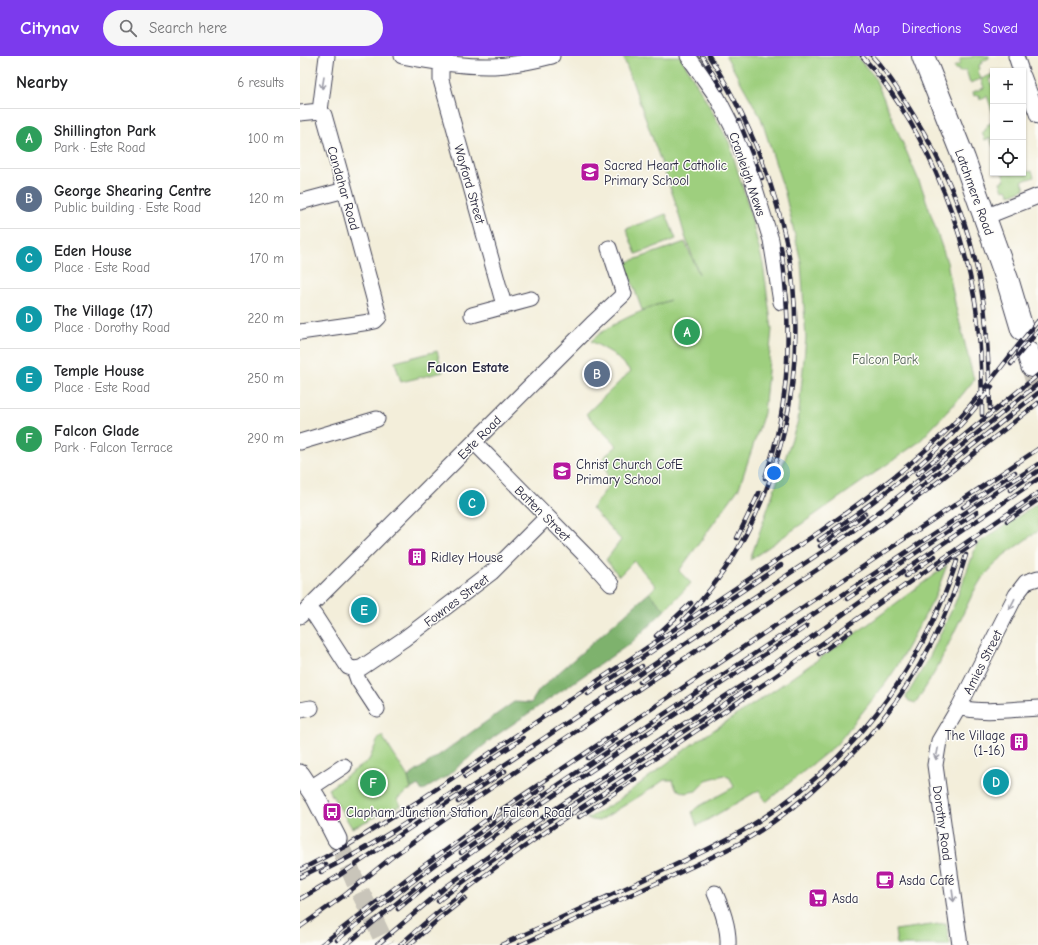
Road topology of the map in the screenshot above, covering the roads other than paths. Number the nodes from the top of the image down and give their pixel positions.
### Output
1 (327, 56) edge
2 (402, 56) edge
3 (552, 56) edge
4 (688, 56) edge
5 (923, 56) edge
6 (1016, 56) edge
7 (442, 63) junction
8 (1020, 68) edge
9 (1026, 84) edge
10 (320, 111) junction
11 (300, 114) edge
12 (1038, 116) edge
13 (345, 190) junction
14 (1038, 196) edge
15 (300, 202) edge
16 (984, 216) junction
17 (609, 248) dead end
18 (531, 299) dead end
19 (781, 302) dead end
20 (504, 305) junction
21 (472, 315) dead end
22 (1022, 329) dead end
23 (300, 332) edge
24 (377, 419) dead end
25 (300, 442) edge
26 (474, 442) junction
27 (547, 517) junction
28 (1038, 578) edge
29 (611, 584) dead end
30 (304, 612) edge
31 (354, 669) junction
32 (959, 706) junction
33 (1038, 708) edge
34 (377, 710) dead end
35 (344, 766) dead end
36 (305, 781) edge
37 (337, 839) tunnel mouth
38 (716, 893) dead end
39 (728, 945) edge
40 (960, 945) edge

1 -> 10 street
2 - 7 street
3 - 7 street
4 - 19 street, Cranleigh Mews
5 - 16 highway, Latchmere Road
6 - 8 street
7 - 20 street, Wayford Street
9 - 12 street
10 - 11 street
10 - 13 street, Candahar Road
13 - 15 street
13 - 23 street, Candahar Road
14 - 16 street
16 - 22 highway, Latchmere Road
17 - 26 street, Este Road
18 - 20 street
20 - 21 street
24 - 25 street
26 - 27 street, Batten Street
26 - 30 street, Este Road
27 - 29 street, Batten Street
27 - 31 street, Fownes Street
28 -> 32 street, Amies Street
30 - 31 street
31 - 34 street
32 - 33 street, Amies Street
32 -> 40 street, Dorothy Road
35 - 36 street
36 - 37 main road
38 - 39 street

